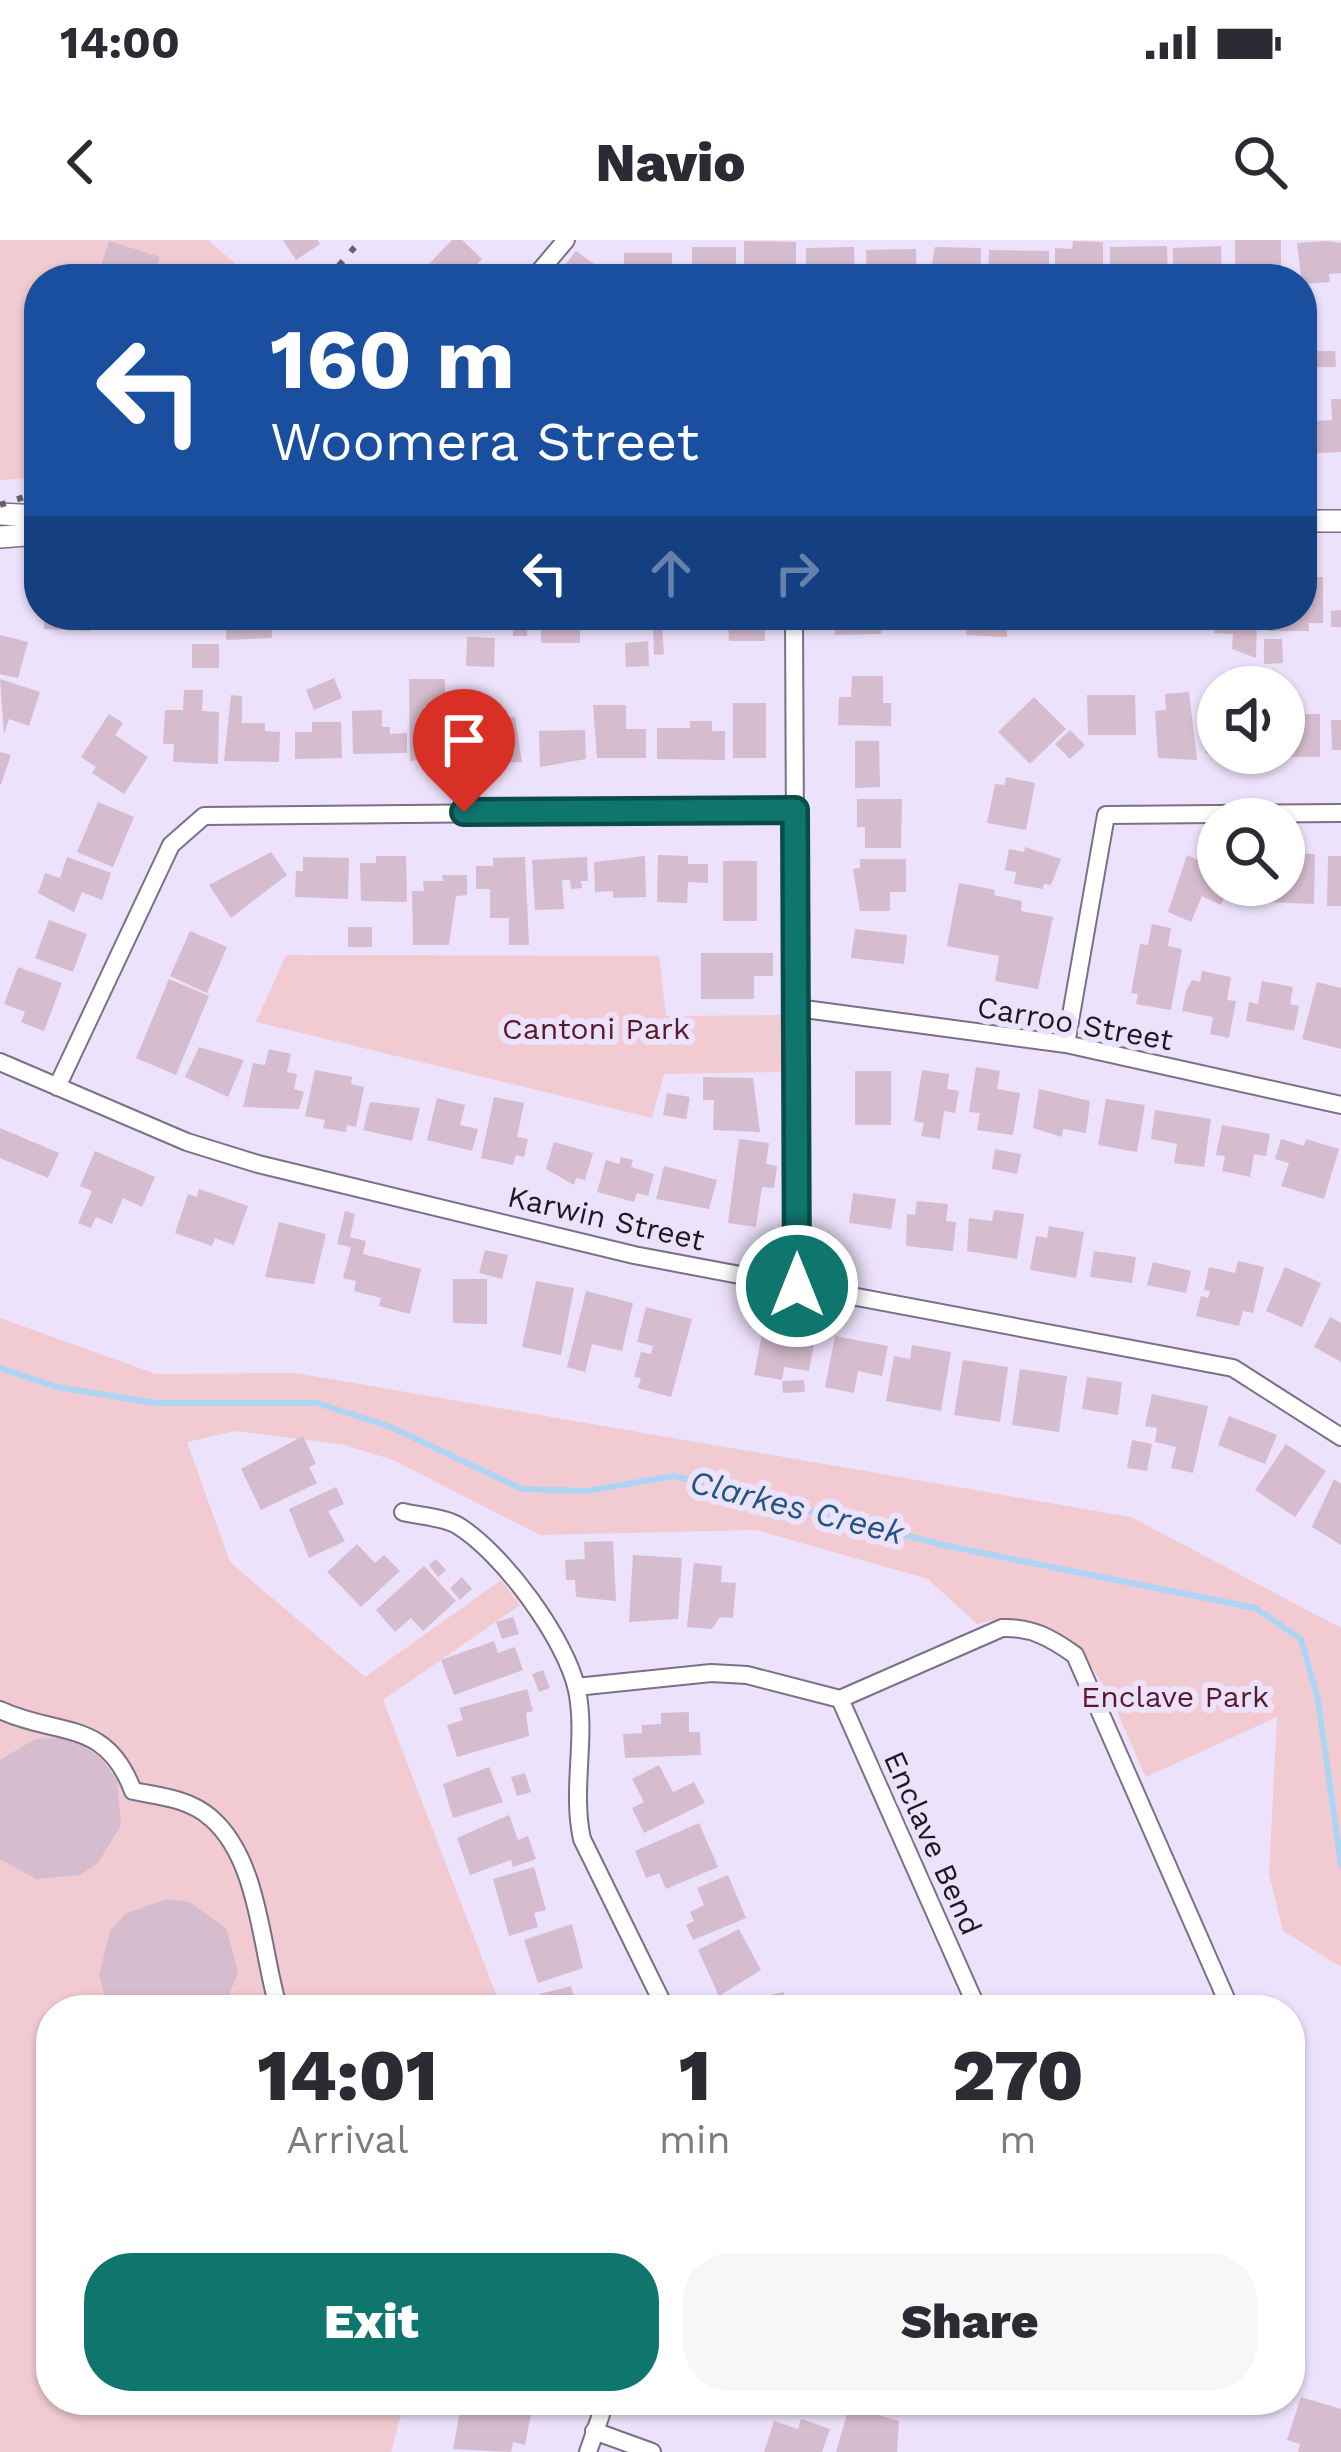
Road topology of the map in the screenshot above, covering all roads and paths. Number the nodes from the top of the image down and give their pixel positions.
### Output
1 (566, 240) edge
2 (546, 264) edge
3 (794, 630) edge
4 (795, 810) junction
5 (1341, 813) edge
6 (797, 1008) junction
7 (1066, 1044) junction
8 (0, 1062) edge
9 (57, 1087) junction
10 (1341, 1105) edge
11 (797, 1286) junction
12 (1341, 1437) edge
13 (403, 1512) dead end
14 (576, 1687) junction
15 (840, 1699) junction
16 (0, 1710) edge
17 (275, 1995) edge
18 (659, 1995) edge
19 (971, 1995) edge
20 (1224, 1995) edge
21 (600, 2415) edge
22 (594, 2431) junction
23 (588, 2452) edge
24 (652, 2452) edge

1 - 2 street
3 - 4 street
4 - 6 street
4 - 9 street
5 - 7 street
6 - 7 street, Carroo Street
6 - 11 street
7 - 10 street, Carroo Street
8 - 9 street, Karwin Street
9 - 11 street, Karwin Street
11 - 12 street, Karwin Street
13 - 14 street
14 - 15 street
14 - 18 street
15 - 19 street, Enclave Bend
15 - 20 street
16 - 17 street
21 - 22 street
22 - 23 street
22 - 24 street

